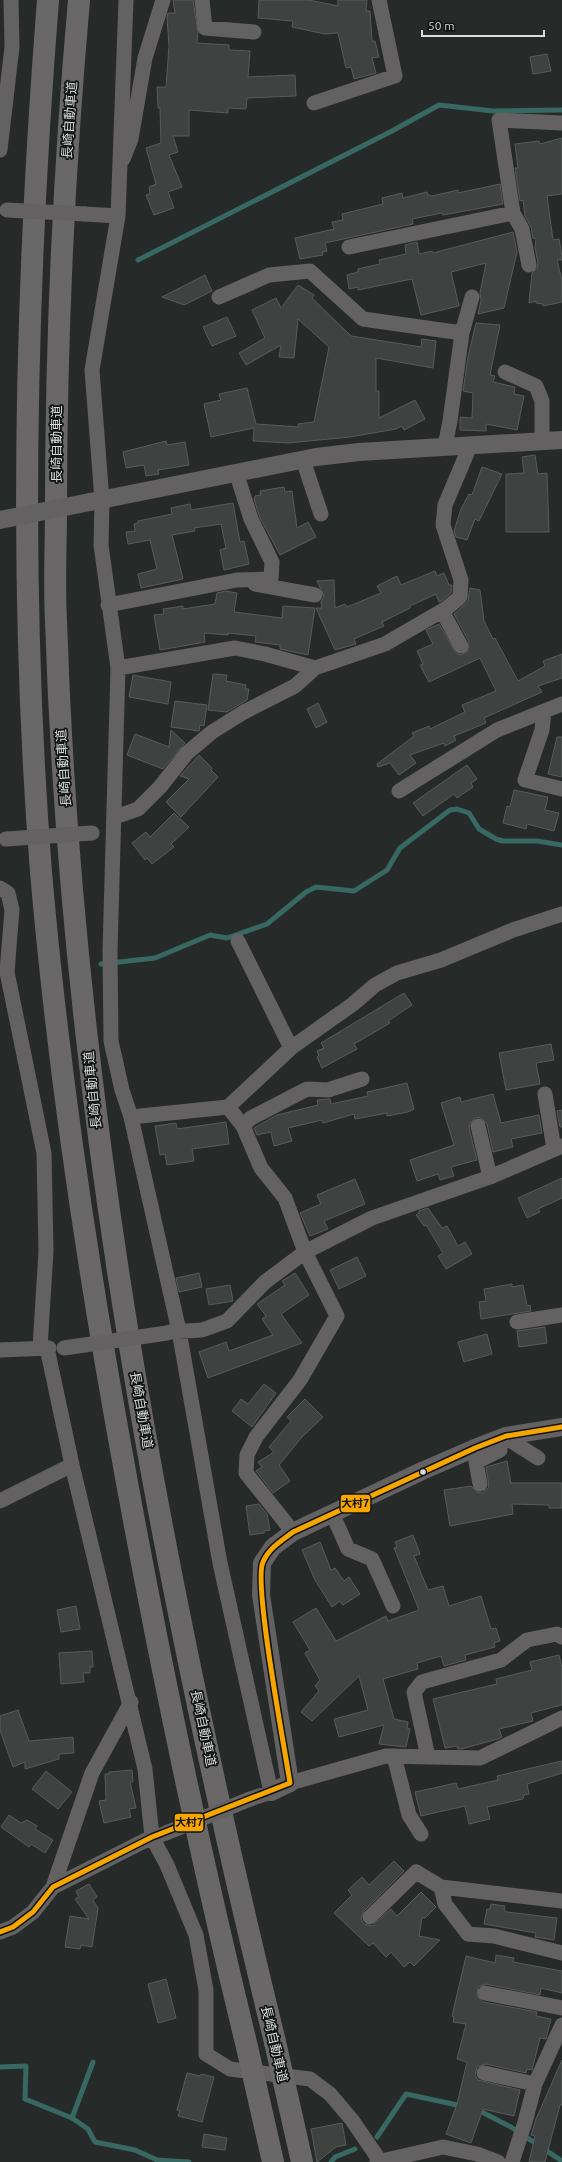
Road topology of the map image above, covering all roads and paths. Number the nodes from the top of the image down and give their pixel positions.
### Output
1 (11, 0) edge
2 (48, 0) edge
3 (79, 0) edge
4 (126, 0) edge
5 (163, 0) edge
6 (202, 0) edge
7 (379, 0) edge
8 (254, 32) dead end
9 (314, 103) dead end
10 (562, 123) edge
11 (0, 150) edge
12 (119, 169) junction
13 (4, 210) edge
14 (512, 213) junction
15 (118, 216) junction
16 (349, 247) dead end
17 (529, 265) dead end
18 (472, 296) dead end
19 (219, 297) dead end
20 (462, 333) junction
21 (505, 372) dead end
22 (562, 440) edge
23 (542, 442) junction
24 (445, 446) junction
25 (470, 446) junction
26 (303, 460) junction
27 (236, 472) junction
28 (96, 501) junction
29 (321, 514) dead end
30 (0, 520) edge
31 (236, 580) junction
32 (315, 595) dead end
33 (108, 604) junction
34 (442, 611) junction
35 (461, 646) dead end
36 (118, 668) junction
37 (315, 668) junction
38 (562, 704) edge
39 (544, 711) junction
40 (562, 789) edge
41 (398, 791) dead end
42 (114, 824) junction
43 (3, 840) edge
44 (0, 888) edge
45 (562, 914) edge
46 (238, 941) dead end
47 (291, 1048) junction
48 (362, 1079) dead end
49 (546, 1094) dead end
50 (228, 1107) junction
51 (131, 1117) junction
52 (244, 1126) junction
53 (478, 1126) dead end
54 (558, 1148) edge
55 (490, 1176) junction
56 (305, 1252) junction
57 (562, 1315) edge
58 (516, 1322) dead end
59 (173, 1332) junction
60 (44, 1348) junction
61 (0, 1350) edge
62 (562, 1427) edge
63 (502, 1438) junction
64 (538, 1458) dead end
65 (72, 1465) junction
66 (480, 1484) dead end
67 (0, 1501) edge
68 (332, 1513) junction
69 (293, 1532) junction
70 (393, 1606) dead end
71 (562, 1637) edge
72 (130, 1702) junction
73 (562, 1718) edge
74 (394, 1756) junction
75 (428, 1757) junction
76 (290, 1783) junction
77 (271, 1792) junction
78 (421, 1834) dead end
79 (159, 1835) junction
80 (53, 1887) junction
81 (442, 1887) junction
82 (562, 1901) edge
83 (370, 1917) dead end
84 (0, 1932) edge
85 (562, 1952) edge
86 (485, 1993) dead end
87 (562, 2008) edge
88 (562, 2025) edge
89 (484, 2074) dead end
90 (535, 2084) junction
91 (273, 2162) edge
92 (302, 2162) edge
93 (378, 2162) edge
94 (498, 2162) edge
95 (512, 2162) edge

1 - 11 street
2 - 91 highway, 長崎自動車道, bridge
3 - 92 highway, 長崎自動車道, bridge
4 - 12 street
5 - 12 street
6 - 8 street
7 - 9 street
10 - 14 street
12 - 15 street
13 - 15 street, bridge
14 - 16 street
14 - 17 street
15 - 28 street
18 - 20 street
19 - 20 street
20 - 24 street
21 - 23 street
22 - 23 street
23 - 25 street
24 - 25 street
24 - 26 street
25 - 34 street
26 - 27 street
26 - 29 street
27 - 28 street
27 - 31 street
28 - 30 street, bridge
28 - 33 street
31 - 32 street
31 - 33 street
33 - 36 street
34 - 35 street
34 - 37 street
36 - 37 street
36 - 42 street
37 - 42 street
38 - 39 street
39 - 40 street
39 - 41 street
42 - 43 street, bridge
42 - 51 street
44 - 60 street
45 - 47 street
46 - 47 street
47 - 50 street
48 - 52 street
49 - 54 street
50 - 51 street
50 - 52 street
51 - 59 street
52 - 56 street
53 - 55 street
54 - 55 street
55 - 56 street
56 - 59 street
56 - 69 street
57 - 58 street
59 - 60 street, bridge
59 - 77 street
60 - 61 street
60 - 65 street
62 - 63 street
63 - 64 street
63 - 66 street
63 - 68 street
65 - 67 street
65 - 72 street
68 - 69 street
68 - 70 street
69 - 76 street
71 - 75 street
72 - 79 street
72 - 80 street
73 - 75 street
74 - 75 street
74 - 76 street
74 - 78 street
76 - 77 street
77 - 79 street, bridge
79 - 80 street
79 - 93 street
80 - 84 street
81 - 82 street
81 - 83 street
81 - 85 street
86 - 87 street
88 - 90 street
89 - 90 street
90 - 95 street
93 - 94 street

